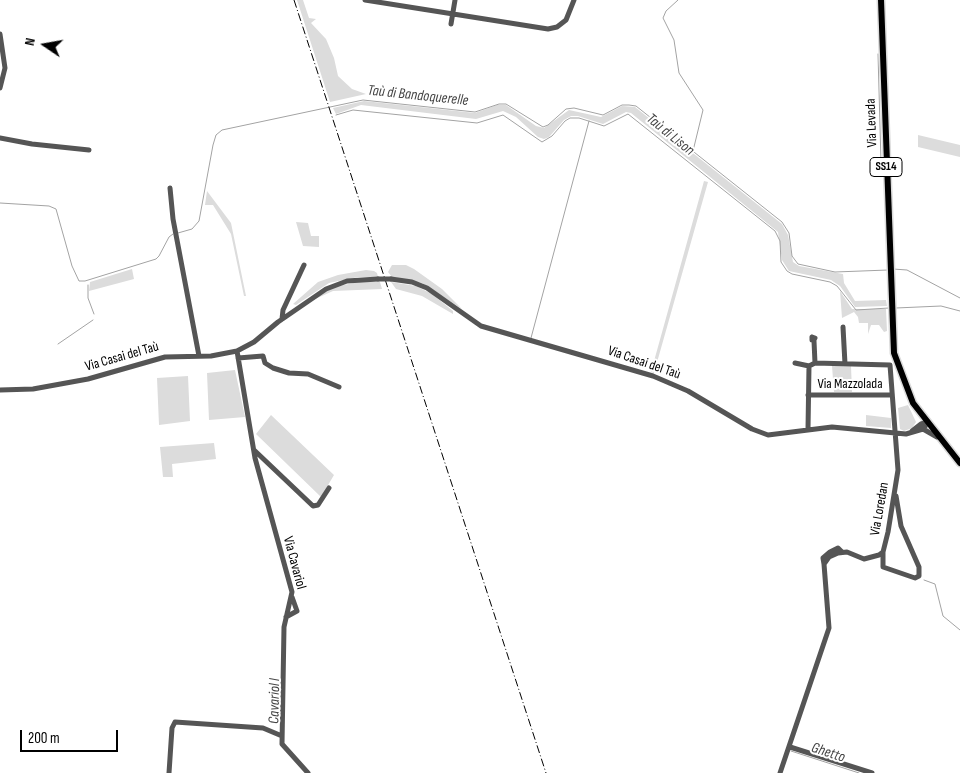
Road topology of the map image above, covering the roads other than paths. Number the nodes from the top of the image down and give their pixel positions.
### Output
1 (365, 0) edge
2 (455, 0) edge
3 (574, 0) edge
4 (881, 0) edge
5 (453, 14) junction
6 (451, 24) dead end
7 (0, 34) edge
8 (0, 88) edge
9 (0, 138) edge
10 (89, 150) dead end
11 (170, 188) dead end
12 (304, 265) dead end
13 (282, 319) junction
14 (843, 327) dead end
15 (814, 340) dead end
16 (237, 352) junction
17 (199, 356) junction
18 (238, 358) junction
19 (795, 363) dead end
20 (812, 364) junction
21 (845, 364) junction
22 (339, 387) dead end
23 (0, 390) edge
24 (808, 395) junction
25 (892, 395) junction
26 (915, 407) junction
27 (928, 422) junction
28 (921, 427) junction
29 (808, 429) junction
30 (896, 434) junction
31 (943, 441) junction
32 (254, 450) junction
33 (960, 463) edge
34 (329, 488) dead end
35 (895, 491) junction
36 (883, 552) junction
37 (292, 596) junction
38 (286, 616) junction
39 (282, 736) junction
40 (790, 747) junction
41 (169, 773) edge
42 (308, 773) edge
43 (780, 773) edge
44 (872, 773) edge

1 - 5 street
2 - 5 street
3 - 5 street
4 - 26 main road, Via Levada / SS14
5 - 6 street
7 - 8 street
9 - 10 street
11 - 17 street
12 - 13 street
13 - 16 street, Via Casai del Taù
13 - 29 street, Via Casai del Taù, bridge
14 - 21 street
15 - 20 street
16 - 17 street, Via Casai del Taù
16 - 18 street, Via Cavariol
17 - 23 street, Via Casai del Taù
18 - 22 street
18 - 32 street, Via Cavariol
19 - 20 street
20 - 21 street
20 - 24 street
21 - 25 street, Via Loredan
24 - 25 street, Via Mazzolada
24 - 29 street
25 - 30 street, Via Loredan
26 - 27 main road, SS14
26 - 28 street
27 - 28 street, Via Casai del Taù
27 - 31 main road, SS14
28 - 30 street, Via Casai del Taù
28 - 31 street
29 - 30 street, Via Casai del Taù
30 - 35 street, Via Loredan
31 - 33 main road, SS14
32 - 34 street
32 - 37 street, Via Cavariol
35 - 36 street, Via Loredan
35 - 36 street
36 - 40 street, Via Loredan
37 - 38 street, Via Cavariol
37 - 38 street
38 - 39 street, Via Cavariol
39 - 41 street
39 - 42 street
40 - 43 street, Via Loredan
40 - 44 street

